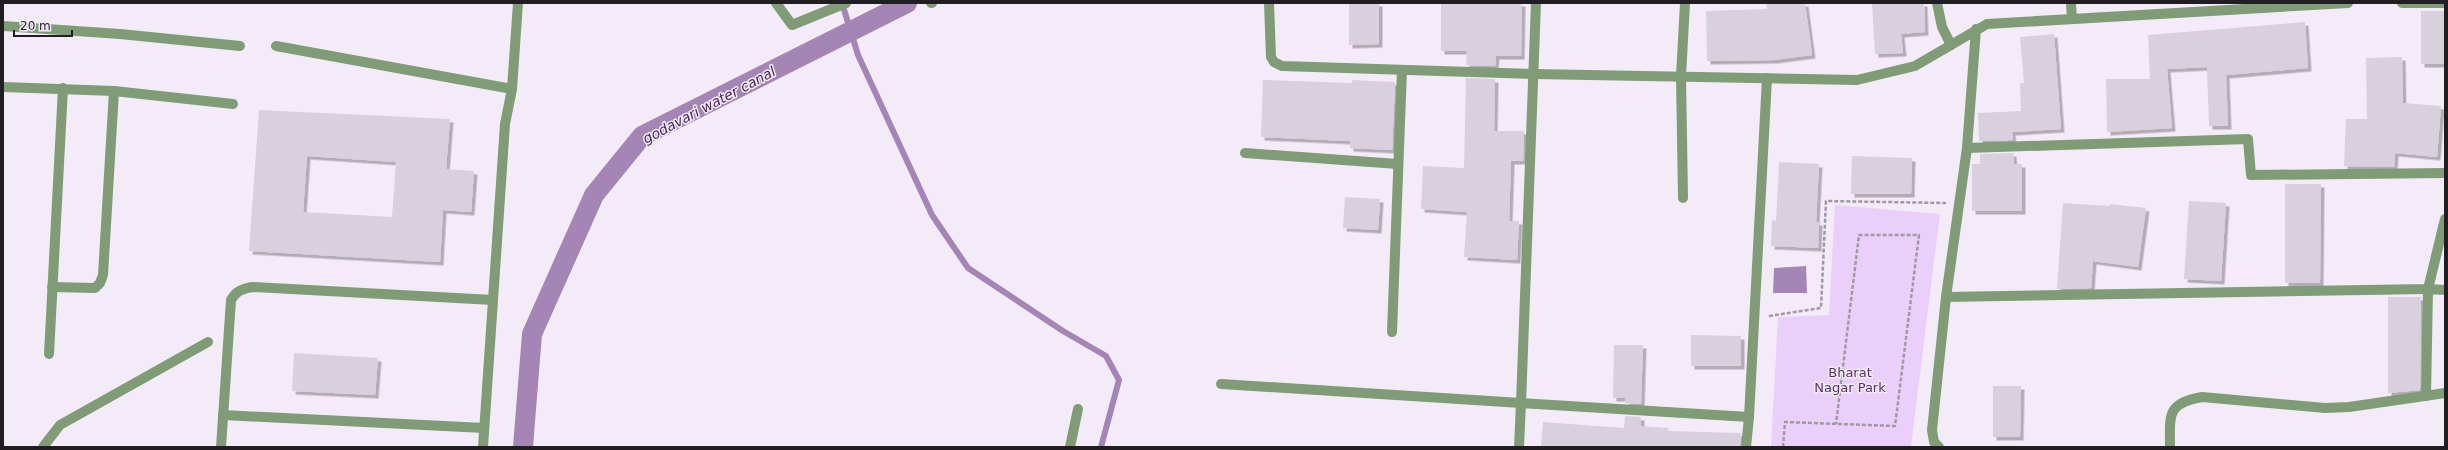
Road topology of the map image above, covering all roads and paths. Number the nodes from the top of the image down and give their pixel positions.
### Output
1 (518, 3) edge
2 (776, 3) edge
3 (846, 3) edge
4 (1269, 3) edge
5 (1536, 3) edge
6 (1685, 3) edge
7 (1937, 3) edge
8 (2071, 3) edge
9 (2348, 3) edge
10 (2402, 3) edge
11 (2445, 3) edge
12 (2243, 6) edge
13 (2072, 19) junction
14 (3, 26) edge
15 (1976, 30) junction
16 (1951, 45) junction
17 (240, 46) dead end
18 (276, 46) dead end
19 (1402, 70) junction
20 (1534, 74) junction
21 (1681, 76) junction
22 (1767, 78) junction
23 (3, 87) edge
24 (62, 88) junction
25 (512, 89) junction
26 (114, 91) junction
27 (233, 104) dead end
28 (1967, 148) junction
29 (1245, 153) dead end
30 (1398, 164) junction
31 (2445, 173) edge
32 (1684, 198) dead end
33 (1959, 204) junction
34 (2445, 219) edge
35 (52, 286) junction
36 (2428, 288) junction
37 (2445, 290) edge
38 (1946, 297) junction
39 (493, 300) junction
40 (1769, 322) dead end
41 (1392, 332) dead end
42 (208, 342) dead end
43 (49, 354) dead end
44 (1221, 384) dead end
45 (2445, 393) edge
46 (2426, 396) junction
47 (1521, 403) junction
48 (1078, 409) dead end
49 (223, 415) junction
50 (1749, 417) junction
51 (1836, 424) junction
52 (484, 428) junction
53 (1935, 445) edge
54 (43, 447) edge
55 (221, 447) edge
56 (483, 447) edge
57 (1070, 447) edge
58 (1519, 447) edge
59 (1746, 447) edge
60 (1783, 447) edge
61 (2170, 447) edge

1 - 25 street
2 - 3 street
4 - 19 street
5 - 20 street
6 - 21 street
7 - 16 street
8 - 13 street
9 - 12 street
10 - 11 street
12 - 13 street
13 - 15 street
14 - 17 street
15 - 16 street
15 - 28 street
16 - 22 street
18 - 25 street
19 - 20 street
19 - 30 street
20 - 21 street
20 - 47 street
21 - 22 street
21 - 32 street
22 - 50 street
23 - 24 street
24 - 26 street
24 - 35 street
25 - 39 street
26 - 27 street
26 - 35 street
28 - 31 street
28 - 33 street
29 - 30 street
30 - 41 street
33 - 38 street
33 - 40 path
34 - 36 street
35 - 43 street
36 - 37 street
36 - 38 street
36 - 46 street
38 - 53 street
39 - 49 street
39 - 52 street
42 - 54 street
44 - 47 street
45 - 46 street
46 - 61 street
47 - 50 street
47 - 58 street
48 - 57 street
49 - 52 street
49 - 55 street
50 - 59 street
51 - 51 path
51 - 60 path
52 - 56 street

